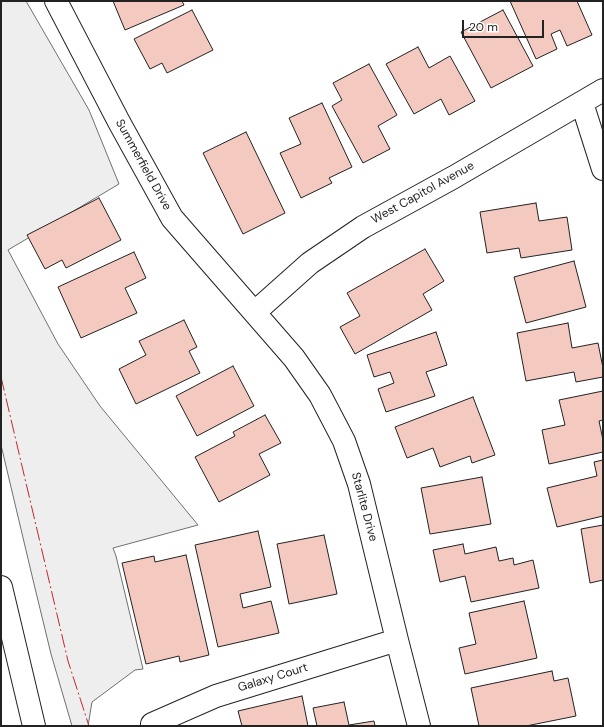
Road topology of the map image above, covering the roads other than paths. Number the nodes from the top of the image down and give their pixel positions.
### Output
1 (56, 1) edge
2 (603, 90) edge
3 (582, 103) junction
4 (603, 169) edge
5 (255, 312) junction
6 (1, 587) edge
7 (397, 640) junction
8 (152, 724) dead end
9 (34, 726) edge
10 (419, 726) edge

1 - 5 main road, Summerfield Drive
2 - 3 main road, West Capitol Avenue
3 - 4 main road
3 - 5 main road, West Capitol Avenue
5 - 7 main road, Starlite Drive
6 - 9 main road
7 - 8 main road, Galaxy Court
7 - 10 main road, Starlite Drive

